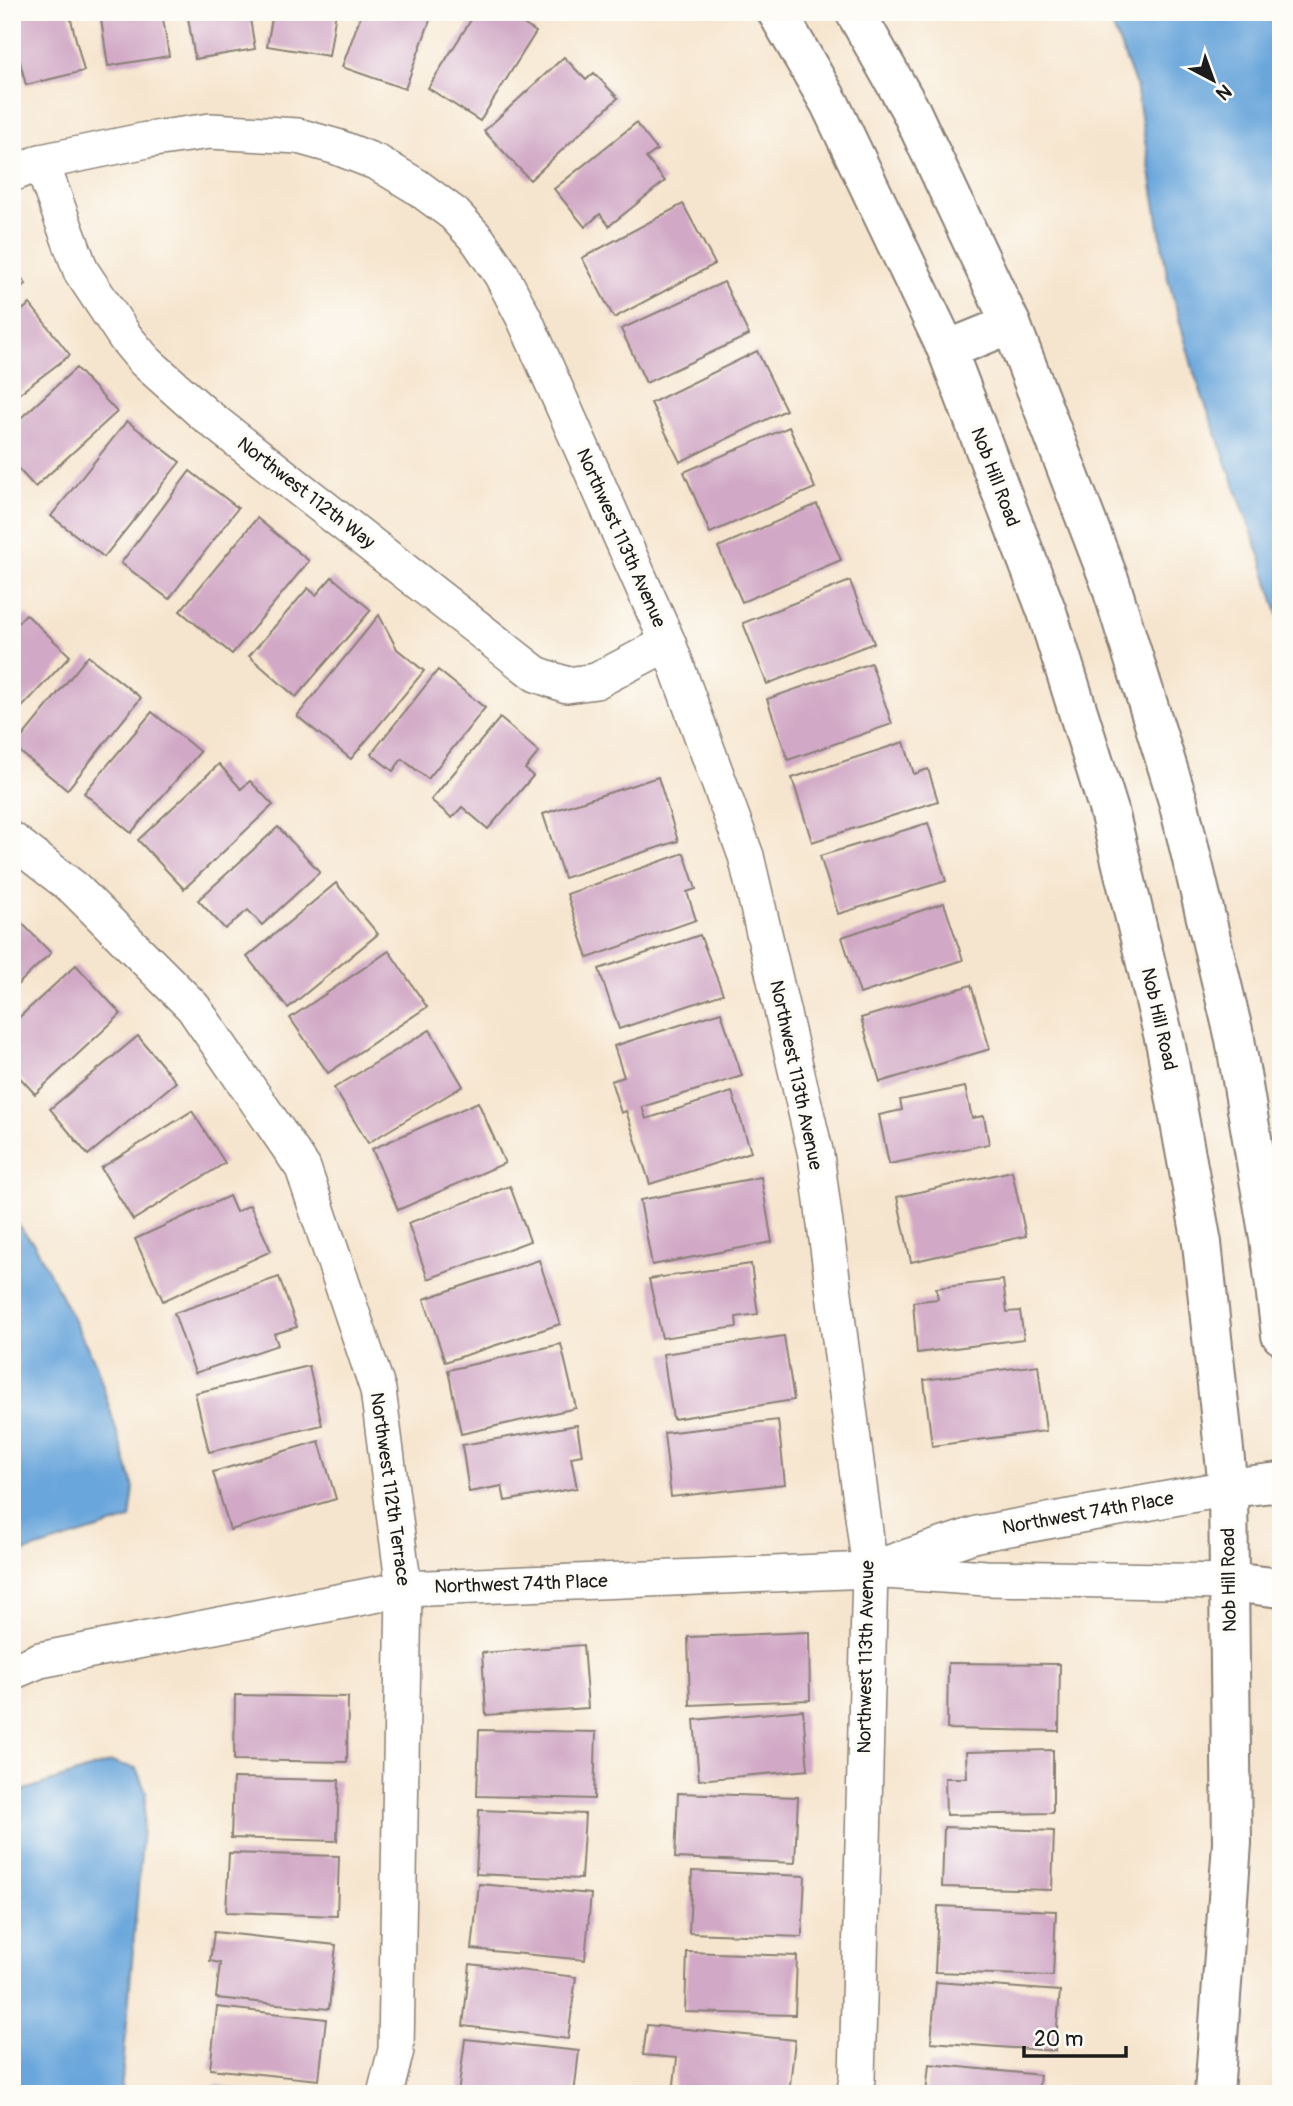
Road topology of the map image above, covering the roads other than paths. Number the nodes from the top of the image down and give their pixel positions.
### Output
1 (777, 12) edge
2 (855, 12) edge
3 (26, 168) edge
4 (1011, 324) junction
5 (947, 350) junction
6 (668, 643) junction
7 (12, 840) edge
8 (1281, 1335) edge
9 (1281, 1482) edge
10 (1228, 1488) junction
11 (870, 1570) junction
12 (1229, 1582) junction
13 (1281, 1588) edge
14 (404, 1589) junction
15 (12, 1672) edge
16 (385, 2094) edge
17 (854, 2094) edge
18 (1214, 2094) edge

1 - 5 main road, Nob Hill Road
2 - 4 main road
3 - 6 street, Northwest 112th Way
3 - 6 street, Northwest 113th Avenue
4 - 5 main road
4 - 8 main road
5 - 10 main road, Nob Hill Road
6 - 11 street, Northwest 113th Avenue
7 - 14 street, Northwest 112th Terrace
9 - 10 main road
10 - 11 street, Northwest 74th Place
10 - 12 main road, Nob Hill Road
11 - 12 street, Northwest 74th Place
11 - 14 street, Northwest 74th Place
11 - 17 street, Northwest 113th Avenue
12 - 13 main road
12 - 18 main road, Nob Hill Road
14 - 15 street, Northwest 74th Place
14 - 16 street, Northwest 112th Terrace

